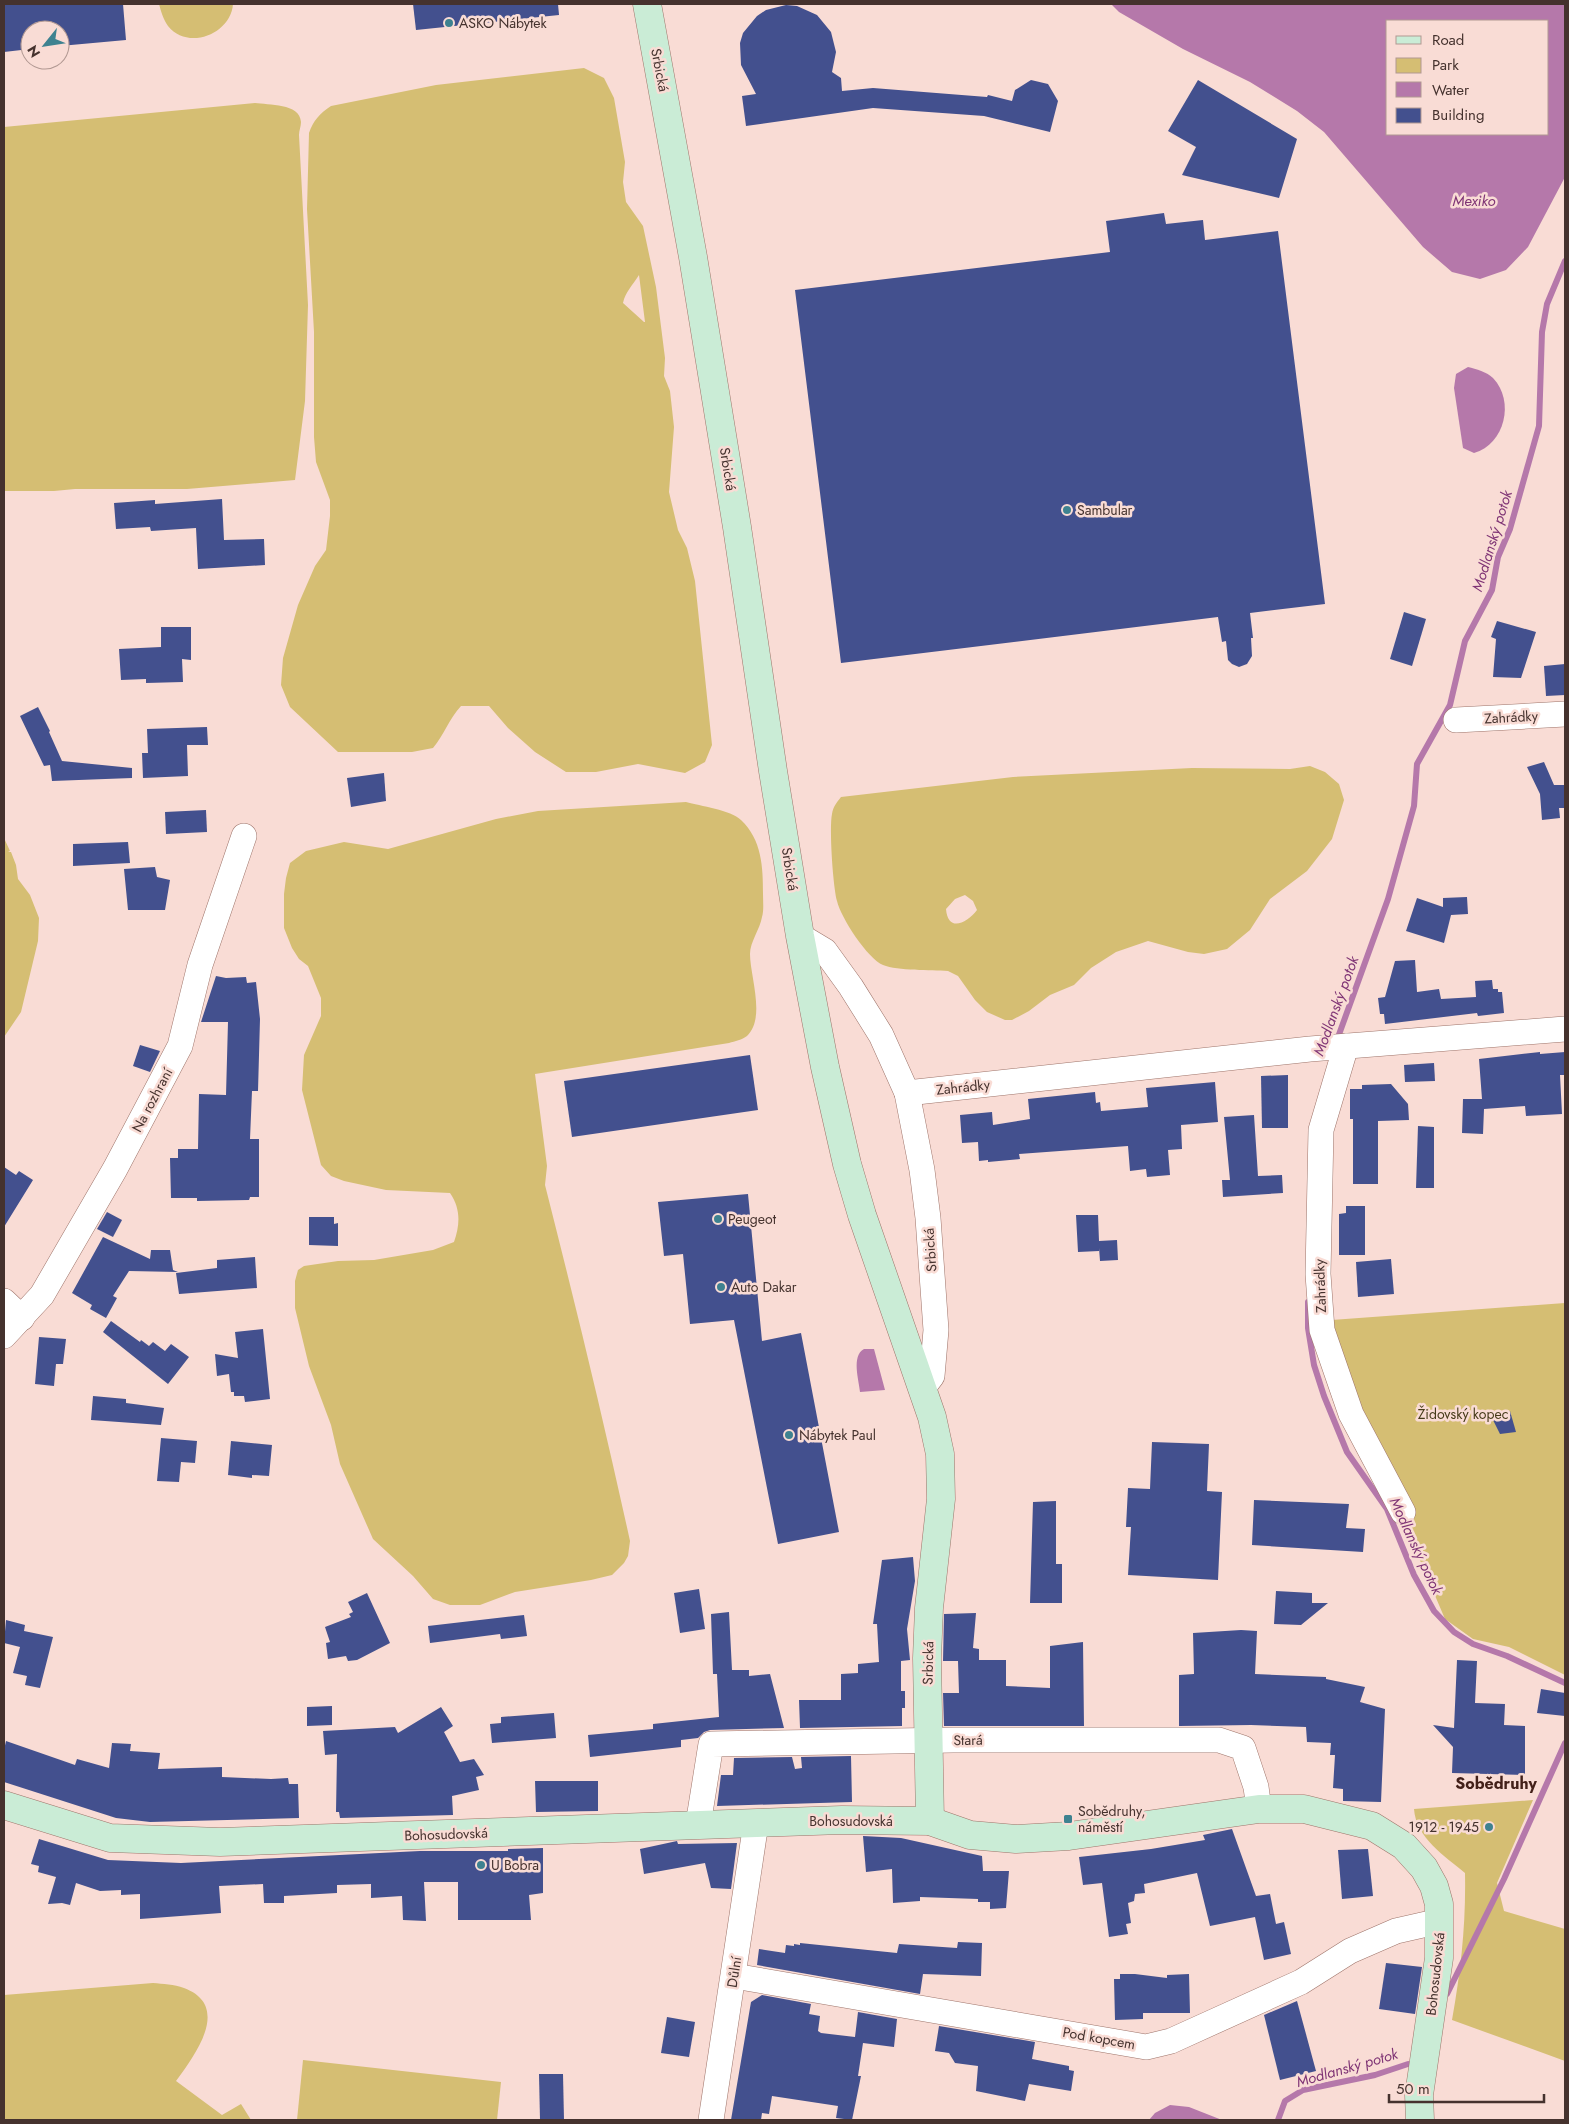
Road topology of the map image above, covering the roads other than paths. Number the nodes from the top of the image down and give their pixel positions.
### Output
1 (647, 4) edge
2 (1565, 714) edge
3 (1456, 720) dead end
4 (244, 836) dead end
5 (800, 936) junction
6 (1565, 1029) edge
7 (1346, 1046) junction
8 (908, 1093) junction
9 (4, 1301) edge
10 (22, 1318) junction
11 (4, 1336) edge
12 (922, 1389) junction
13 (1403, 1512) dead end
14 (928, 1742) junction
15 (4, 1805) edge
16 (1259, 1809) junction
17 (930, 1821) junction
18 (756, 1823) junction
19 (698, 1825) junction
20 (1440, 1921) junction
21 (734, 1976) junction
22 (710, 2120) edge
23 (1420, 2120) edge

1 - 5 street, Srbická
2 - 3 street, Zahrádky
4 - 10 street, Na rozhraní
5 - 8 street, Srbická
5 - 12 street, Srbická
6 - 7 street, Zahrádky
7 - 8 street, Zahrádky
7 - 13 street, Zahrádky
8 - 12 street, Srbická
9 - 10 street
10 - 11 street, Na rozhraní
12 - 14 street, Srbická
14 - 16 street, Stará
14 - 17 street, Srbická
14 - 19 street, Stará
15 - 19 street, Bohosudovská
16 - 17 street, Bohosudovská
16 - 20 street, Bohosudovská
17 - 18 street, Bohosudovská
18 - 19 street, Bohosudovská
18 - 21 street, Důlní
20 - 21 street, Pod kopcem
20 - 23 street, Bohosudovská
21 - 22 street, Důlní

